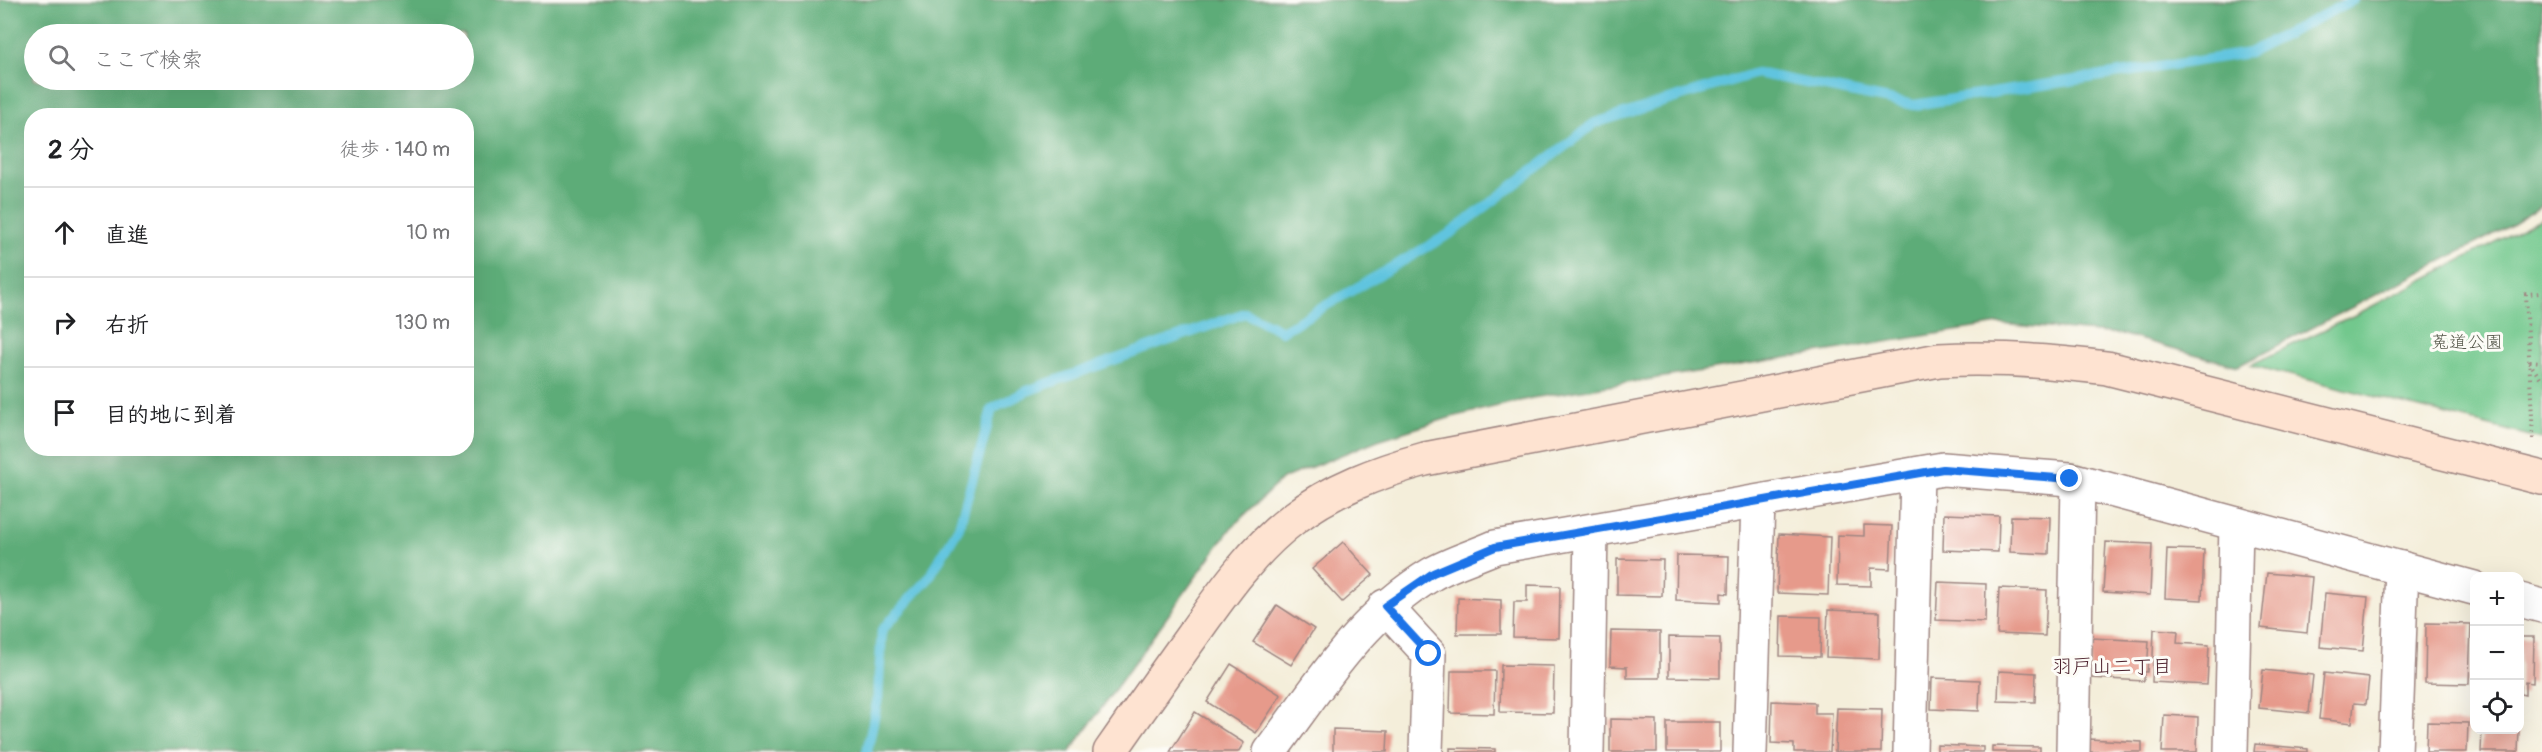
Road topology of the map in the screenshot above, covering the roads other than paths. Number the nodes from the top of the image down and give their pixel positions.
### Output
1 (1917, 474) junction
2 (2542, 478) edge
3 (2078, 482) junction
4 (1758, 502) junction
5 (2236, 524) junction
6 (1591, 532) junction
7 (2402, 568) junction
8 (2470, 587) edge
9 (2524, 601) edge
10 (1385, 606) junction
11 (2542, 606) edge
12 (1110, 752) edge
13 (1270, 752) edge
14 (1426, 752) edge
15 (1587, 752) edge
16 (1750, 752) edge
17 (1910, 752) edge
18 (2073, 752) edge
19 (2230, 752) edge
20 (2395, 752) edge

1 - 3 street
1 - 4 street
1 - 17 street
2 - 12 street
3 - 5 street
3 - 18 street
4 - 6 street
4 - 16 street
5 - 7 street
5 - 19 street
6 - 10 street
6 - 15 street
7 - 8 street
7 - 20 street
9 - 11 street
10 - 13 street
10 - 14 street

